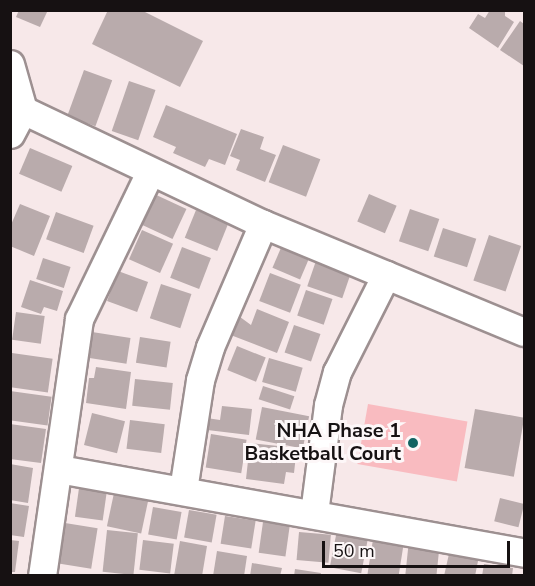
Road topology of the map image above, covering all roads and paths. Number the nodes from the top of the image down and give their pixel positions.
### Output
1 (10, 64) edge
2 (23, 110) junction
3 (10, 134) edge
4 (150, 172) junction
5 (263, 224) junction
6 (386, 275) junction
7 (525, 332) edge
8 (59, 469) junction
9 (183, 490) junction
10 (314, 513) junction
11 (525, 553) edge
12 (42, 576) edge

1 - 2 street
2 - 3 street
2 - 4 street
4 - 5 street
4 - 8 street
5 - 6 street
5 - 9 street
6 - 7 street
6 - 10 street
8 - 9 street
8 - 12 street
9 - 10 street
10 - 11 street

